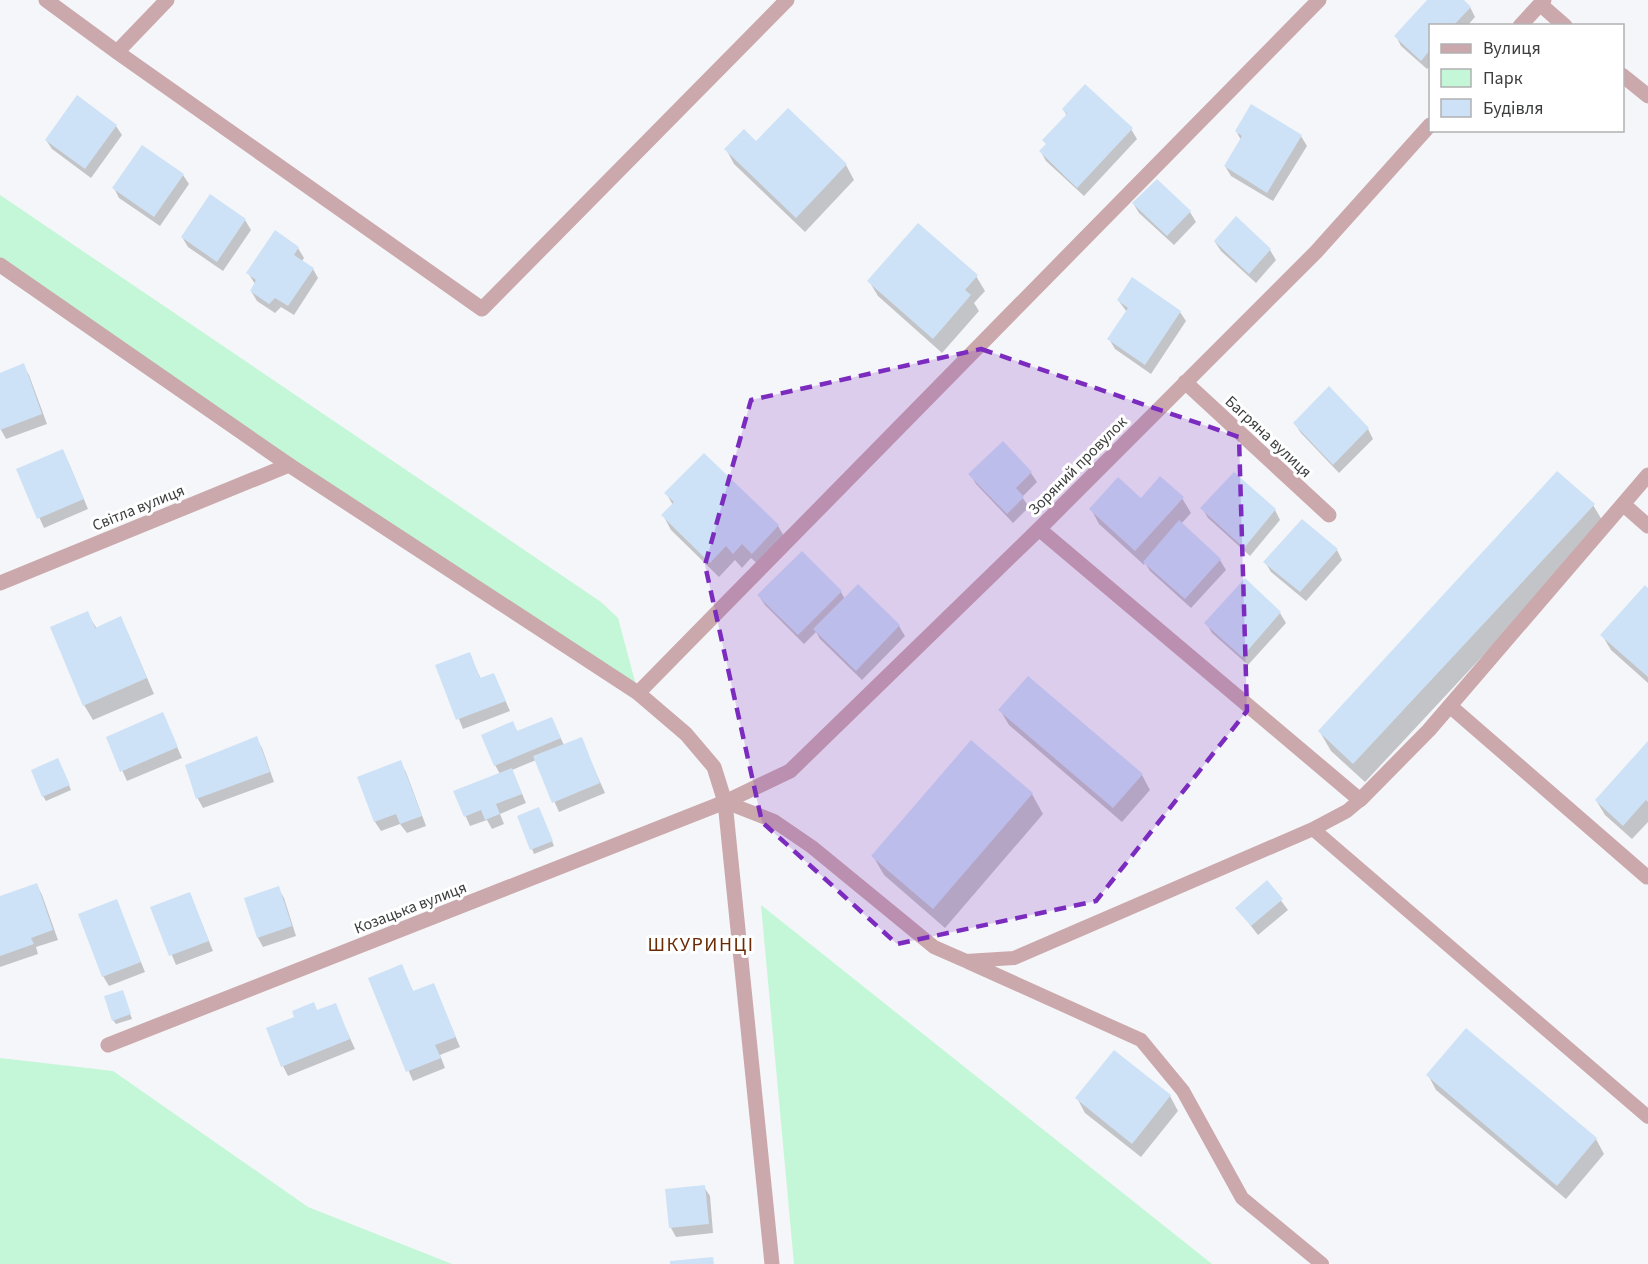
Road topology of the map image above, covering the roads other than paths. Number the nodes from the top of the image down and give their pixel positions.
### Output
1 (46, 0) edge
2 (167, 0) edge
3 (787, 0) edge
4 (1319, 0) edge
5 (1542, 2) edge
6 (1522, 24) edge
7 (1563, 24) edge
8 (117, 52) junction
9 (1624, 76) edge
10 (1648, 96) edge
11 (1429, 127) edge
12 (0, 265) edge
13 (1185, 382) junction
14 (289, 465) junction
15 (1648, 475) edge
16 (1623, 504) junction
17 (1329, 515) dead end
18 (1648, 526) edge
19 (1039, 529) junction
20 (0, 583) edge
21 (638, 693) junction
22 (1450, 706) junction
23 (1360, 800) junction
24 (725, 802) junction
25 (1313, 829) junction
26 (1647, 877) edge
27 (966, 962) junction
28 (108, 1045) dead end
29 (1648, 1117) edge
30 (772, 1264) edge
31 (1322, 1264) edge

1 - 8 street
2 - 8 street
3 - 8 street
4 - 21 street
5 - 6 street
5 - 7 street
9 - 10 street
11 - 13 street, Зоряний провулок
12 - 14 street
13 - 17 street, Багряна вулиця
13 - 19 street, Зоряний провулок
14 - 20 street, Світла вулиця
14 - 21 street
15 - 16 street
16 - 18 street
16 - 22 street
19 - 23 street
19 - 24 street, Зоряний провулок
21 - 24 street
22 - 23 street
22 - 26 street
23 - 25 lane
24 - 27 lane
24 - 28 street, Козацька вулиця
24 - 30 street
25 - 27 lane
25 - 29 lane
27 - 31 lane

